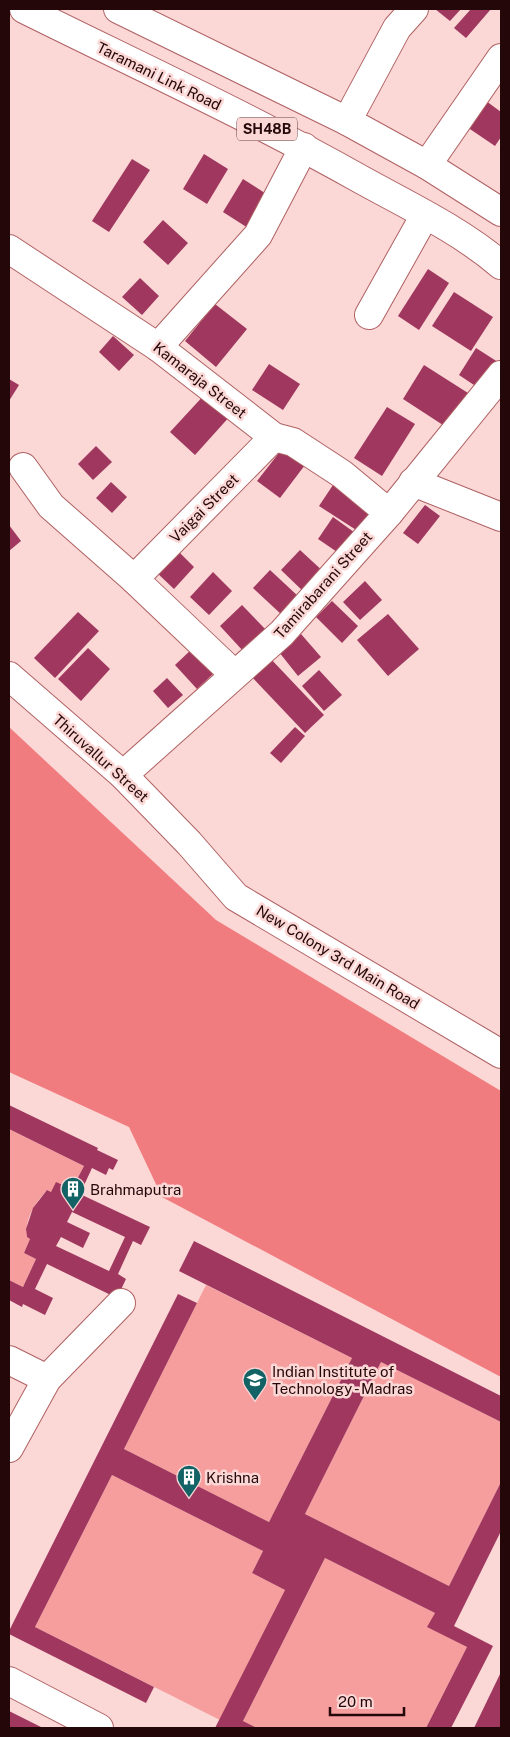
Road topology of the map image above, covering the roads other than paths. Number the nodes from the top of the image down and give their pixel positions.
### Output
1 (24, 9) edge
2 (118, 9) edge
3 (398, 15) edge
4 (501, 58) edge
5 (347, 121) junction
6 (304, 147) junction
7 (427, 164) junction
8 (501, 212) edge
9 (425, 215) junction
10 (9, 249) edge
11 (501, 265) edge
12 (369, 315) dead end
13 (158, 347) junction
14 (501, 375) edge
15 (274, 437) junction
16 (23, 467) dead end
17 (413, 482) junction
18 (390, 513) junction
19 (501, 516) edge
20 (134, 579) junction
21 (234, 674) junction
22 (9, 676) edge
23 (123, 775) junction
24 (189, 843) joint
25 (501, 1054) edge
26 (121, 1303) dead end
27 (9, 1360) edge
28 (47, 1379) junction
29 (9, 1448) edge
30 (9, 1681) edge
31 (99, 1728) edge

1 - 6 street, Taramani Link Road / SH48B
2 - 5 street, SH48B
3 - 5 street
4 - 7 street
5 - 7 street, SH48B
6 - 9 street, Taramani Link Road / SH48B
6 - 13 street
7 - 8 street, SH48B
9 - 11 street, Taramani Link Road / SH48B
9 - 12 street
10 - 13 street, Kamaraja Street
13 - 15 street, Kamaraja Street
14 - 17 street, Tamirabarani Street
15 - 18 street, Kamaraja Street
15 - 20 street, Vaigai Street
16 - 20 street
17 - 18 street, Tamirabarani Street
17 - 19 street
18 - 21 street, Tamirabarani Street
20 - 21 street
21 - 23 street, Tamirabarani Street
22 - 23 street, Thiruvallur Street
23 - 24 street, Thiruvallur Street
24 - 25 street, New Colony 3rd Main Road
26 - 28 street
27 - 28 street
28 - 29 street
30 - 31 street

